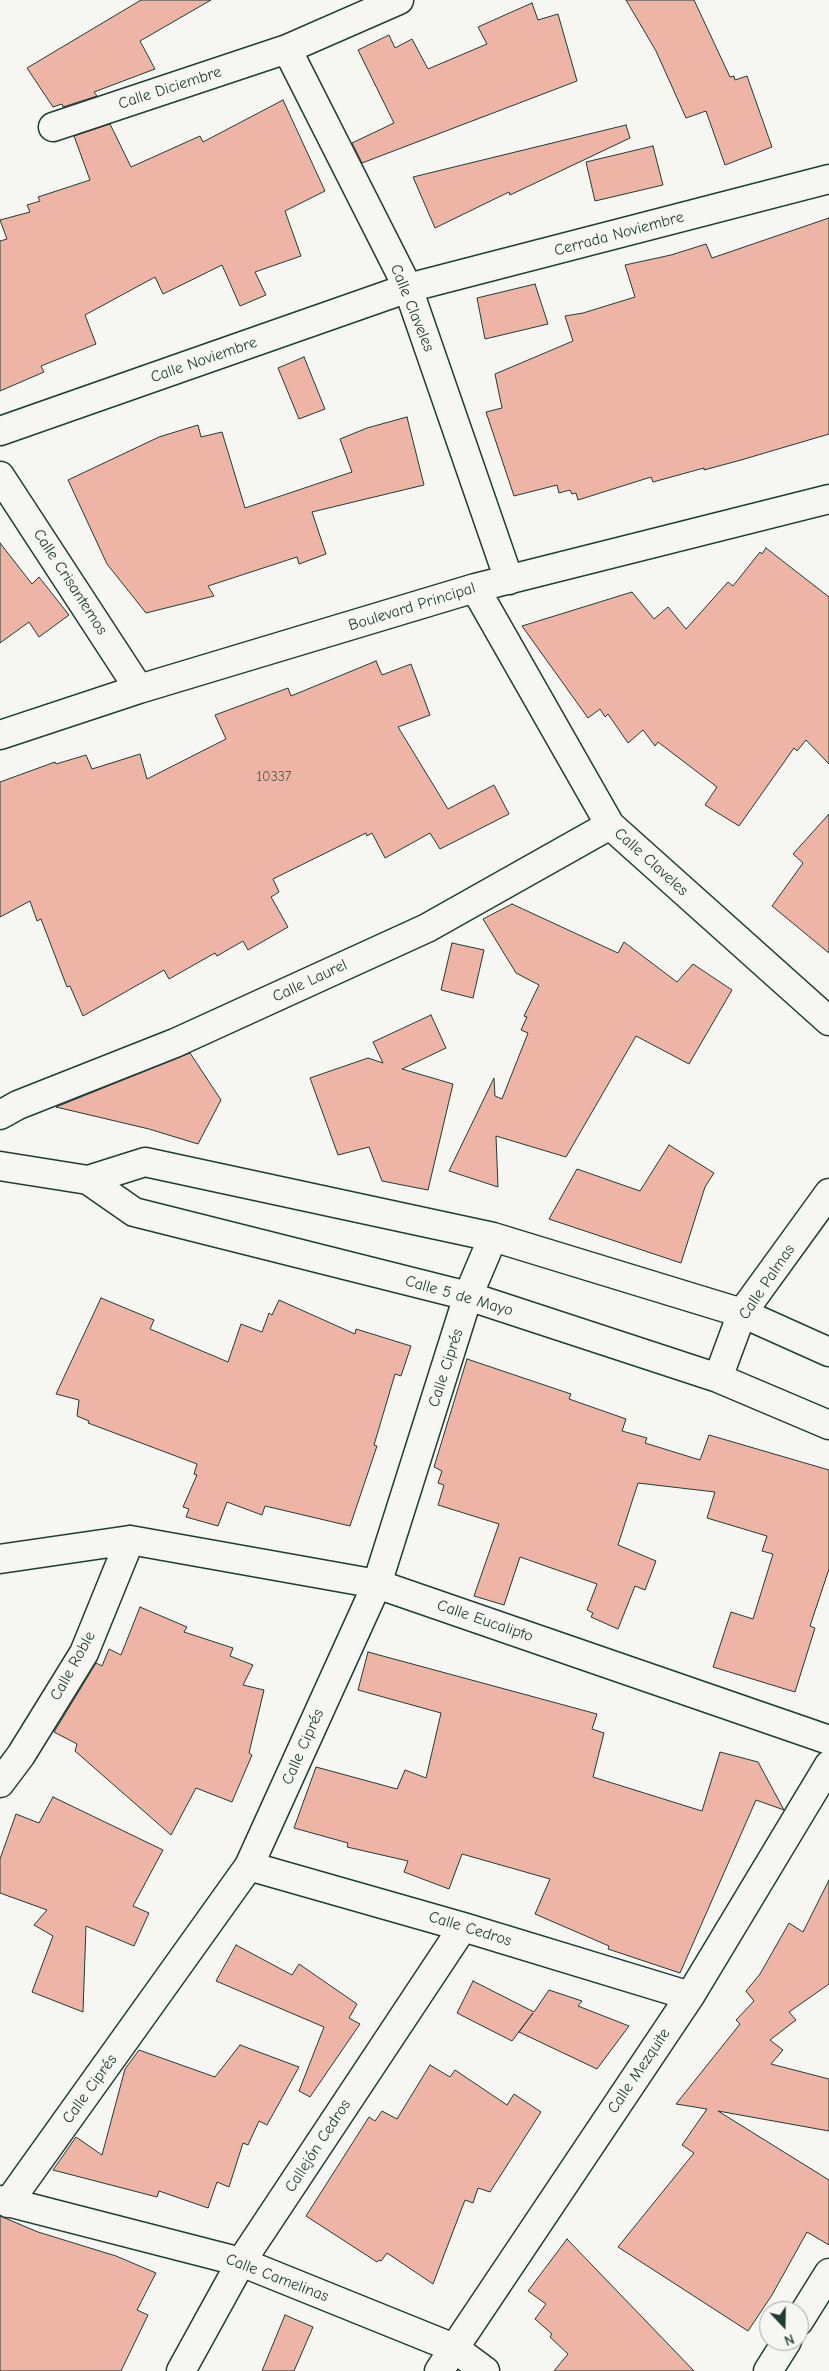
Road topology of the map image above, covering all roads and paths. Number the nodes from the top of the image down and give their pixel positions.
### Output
1 (399, 0) edge
2 (287, 49) junction
3 (53, 127) dead end
4 (829, 179) edge
5 (408, 288) junction
6 (0, 431) edge
7 (0, 476) edge
8 (825, 505) edge
9 (509, 580) junction
10 (475, 588) junction
11 (139, 689) junction
12 (0, 735) edge
13 (610, 825) junction
14 (829, 1021) edge
15 (0, 1115) edge
16 (0, 1166) edge
17 (88, 1180) junction
18 (829, 1193) edge
19 (494, 1237) junction
20 (468, 1296) junction
21 (742, 1313) junction
22 (829, 1352) edge
23 (718, 1378) junction
24 (829, 1425) edge
25 (130, 1540) junction
26 (0, 1560) edge
27 (377, 1584) junction
28 (829, 1740) edge
29 (829, 1765) edge
30 (0, 1783) edge
31 (249, 1866) junction
32 (463, 1927) junction
33 (690, 1996) junction
34 (4, 2202) edge
35 (241, 2262) junction
36 (829, 2273) edge
37 (809, 2305) edge
38 (454, 2348) junction
39 (781, 2351) edge
40 (181, 2371) edge
41 (439, 2371) edge
42 (485, 2371) edge
43 (768, 2371) edge

1 - 2 street, Calle Diciembre
2 - 3 street, Calle Diciembre
2 - 5 street, Calle Claveles
4 - 5 street, Cerrada Noviembre
5 - 6 street, Calle Noviembre
5 - 9 street, Calle Claveles
7 - 11 street, Calle Crisantemos
8 - 9 street, Boulevard Principal
9 - 10 street, Boulevard Principal
10 - 11 street, Boulevard Principal
10 - 13 street, Calle Claveles
11 - 12 street, Boulevard Principal
13 - 14 street, Calle Claveles
13 - 15 street, Calle Laurel
16 - 17 street, Calle 5 de Mayo
17 - 19 street, Calle 5 de Mayo
17 - 20 street, Calle 5 de Mayo
18 - 21 street, Calle Palmas
19 - 20 street, Calle Ciprés
19 - 21 street, Calle 5 de Mayo
20 - 23 street, Calle 5 de Mayo
20 - 27 street, Calle Ciprés
21 - 22 street, Calle 5 de Mayo
21 - 23 street, Calle Palmas
23 - 24 street, Calle 5 de Mayo
25 - 26 street, Calle Eucalipto
25 - 27 street, Calle Eucalipto
25 - 30 street, Calle Roble
27 - 28 street, Calle Eucalipto
27 - 31 street, Calle Ciprés
29 - 33 street, Calle Mezquite
31 - 32 street, Calle Cedros
31 - 34 street, Calle Ciprés
32 - 33 street, Calle Cedros
32 - 35 street, Callejón Cedros
33 - 38 street, Calle Mezquite
34 - 35 street, Calle Camelinas
35 - 38 street, Calle Camelinas
35 - 40 street, Callejón Cedros
36 - 37 street
38 - 41 street, Calle Mezquite
38 - 42 street, Calle Camelinas
39 - 43 street

